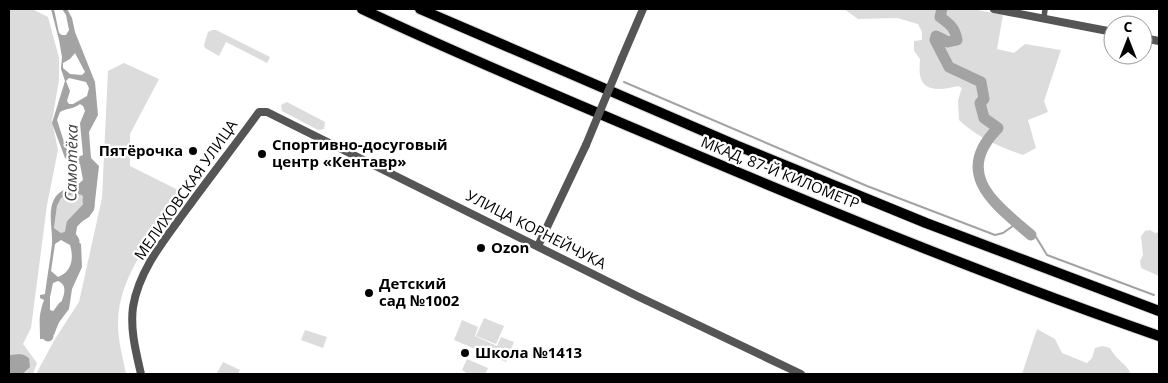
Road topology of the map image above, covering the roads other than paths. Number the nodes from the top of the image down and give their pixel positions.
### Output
1 (362, 9) edge
2 (420, 9) edge
3 (643, 9) edge
4 (994, 9) edge
5 (1045, 9) edge
6 (1044, 18) junction
7 (1103, 30) edge
8 (259, 112) joint
9 (538, 246) junction
10 (1159, 311) edge
11 (1159, 336) edge
12 (141, 374) edge
13 (801, 374) edge

1 - 11 highway, МКАД, 87-Й КИЛОМЕТР
2 - 10 highway, МКАД, 87-Й КИЛОМЕТР
3 - 9 street, bridge
4 - 6 street
5 - 6 street
6 - 7 street
8 - 9 street, УЛИЦА КОРНЕЙЧУКА
8 - 12 street, МЕЛИХОВСКАЯ УЛИЦА
9 - 13 street, УЛИЦА КОРНЕЙЧУКА

